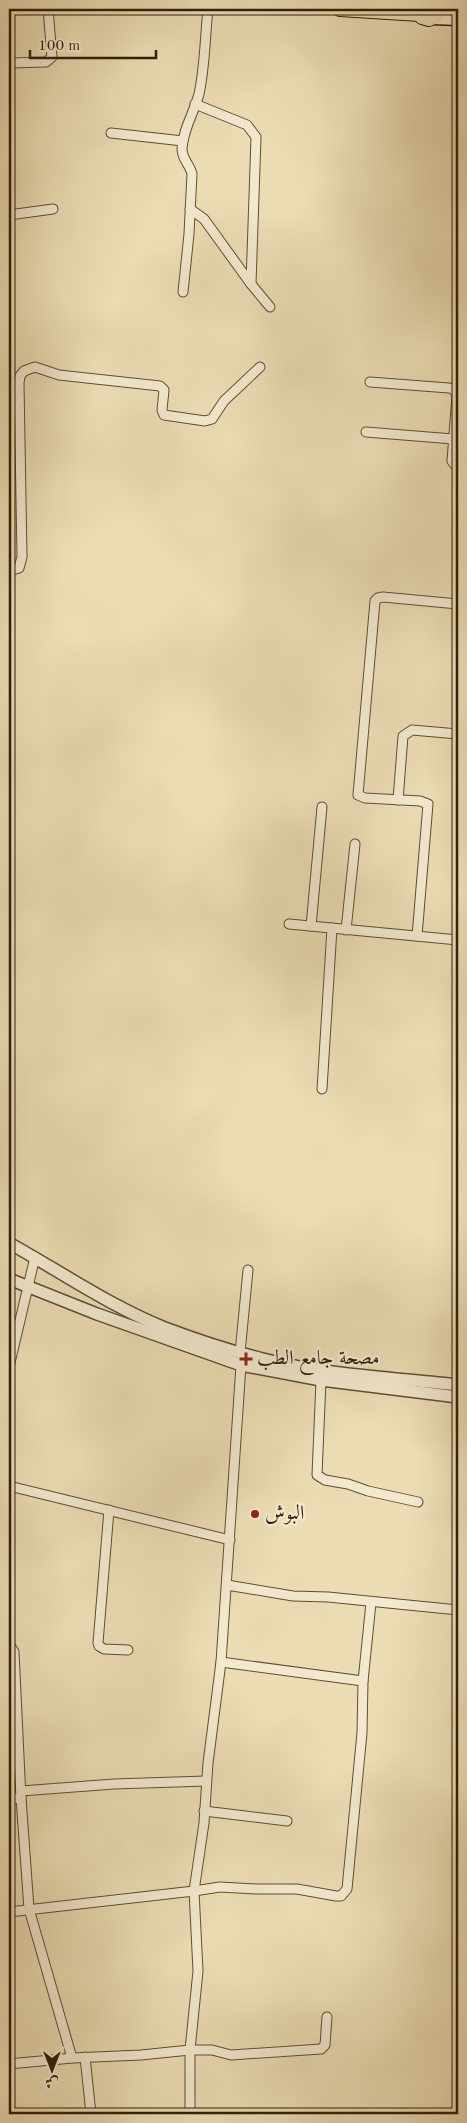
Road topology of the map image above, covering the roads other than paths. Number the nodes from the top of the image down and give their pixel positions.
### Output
1 (48, 9) edge
2 (208, 9) edge
3 (340, 9) edge
4 (427, 12) edge
5 (458, 19) edge
6 (9, 63) edge
7 (195, 104) junction
8 (111, 133) dead end
9 (183, 141) junction
10 (190, 209) junction
11 (53, 210) dead end
12 (9, 215) edge
13 (251, 284) junction
14 (183, 292) dead end
15 (270, 307) dead end
16 (260, 367) dead end
17 (370, 382) dead end
18 (366, 432) dead end
19 (453, 440) junction
20 (458, 466) edge
21 (9, 571) edge
22 (458, 604) edge
23 (458, 734) edge
24 (398, 800) junction
25 (322, 807) dead end
26 (355, 844) dead end
27 (289, 924) dead end
28 (311, 926) junction
29 (332, 928) junction
30 (346, 930) junction
31 (417, 936) junction
32 (458, 940) edge
33 (322, 1089) dead end
34 (9, 1243) edge
35 (35, 1257) junction
36 (248, 1270) dead end
37 (9, 1279) edge
38 (28, 1286) junction
39 (119, 1306) junction
40 (115, 1320) junction
41 (240, 1353) junction
42 (241, 1365) junction
43 (9, 1367) edge
44 (321, 1380) junction
45 (458, 1385) edge
46 (458, 1398) edge
47 (9, 1486) edge
48 (418, 1502) dead end
49 (109, 1510) junction
50 (230, 1540) junction
51 (227, 1585) junction
52 (371, 1603) junction
53 (458, 1610) edge
54 (9, 1644) edge
55 (128, 1650) dead end
56 (221, 1662) junction
57 (363, 1681) junction
58 (206, 1781) junction
59 (21, 1794) junction
60 (9, 1799) edge
61 (204, 1811) junction
62 (287, 1821) dead end
63 (194, 1891) junction
64 (29, 1909) junction
65 (9, 1912) edge
66 (327, 2017) dead end
67 (190, 2050) junction
68 (85, 2057) junction
69 (72, 2058) junction
70 (9, 2064) edge
71 (90, 2114) edge
72 (190, 2114) edge

1 - 6 street
2 - 7 street
3 - 4 main road
4 - 5 main road
7 - 9 street
7 - 13 street
8 - 9 street
9 - 10 street
10 - 13 street
10 - 14 street
11 - 12 street
13 - 15 street
16 - 21 street
17 - 19 street
18 - 19 street
19 - 20 street
22 - 24 street
23 - 24 street
24 - 31 street
25 - 28 street
26 - 30 street
27 - 28 street
28 - 29 street
29 - 30 street
29 - 33 street
30 - 31 street
31 - 32 street
34 - 35 street
35 - 38 street
35 - 39 street
36 - 41 street
37 - 38 street
38 - 40 street
38 - 43 street
39 - 40 street
39 - 41 street
40 - 42 street
41 - 45 street
42 - 44 street
42 - 50 street
44 - 46 street
44 - 48 street
47 - 49 street
49 - 50 street
49 - 55 street
50 - 51 street
51 - 52 street
51 - 56 street
52 - 53 street
52 - 57 street
54 - 59 street
56 - 57 street
56 - 58 street
57 - 63 street
58 - 59 street
58 - 61 street
59 - 60 street
59 - 64 street
61 - 62 street
61 - 63 street
63 - 64 street
63 - 67 street
64 - 65 street
64 - 69 street
66 - 67 street
67 - 68 street
67 - 72 street
68 - 69 street
68 - 71 street
69 - 70 street

